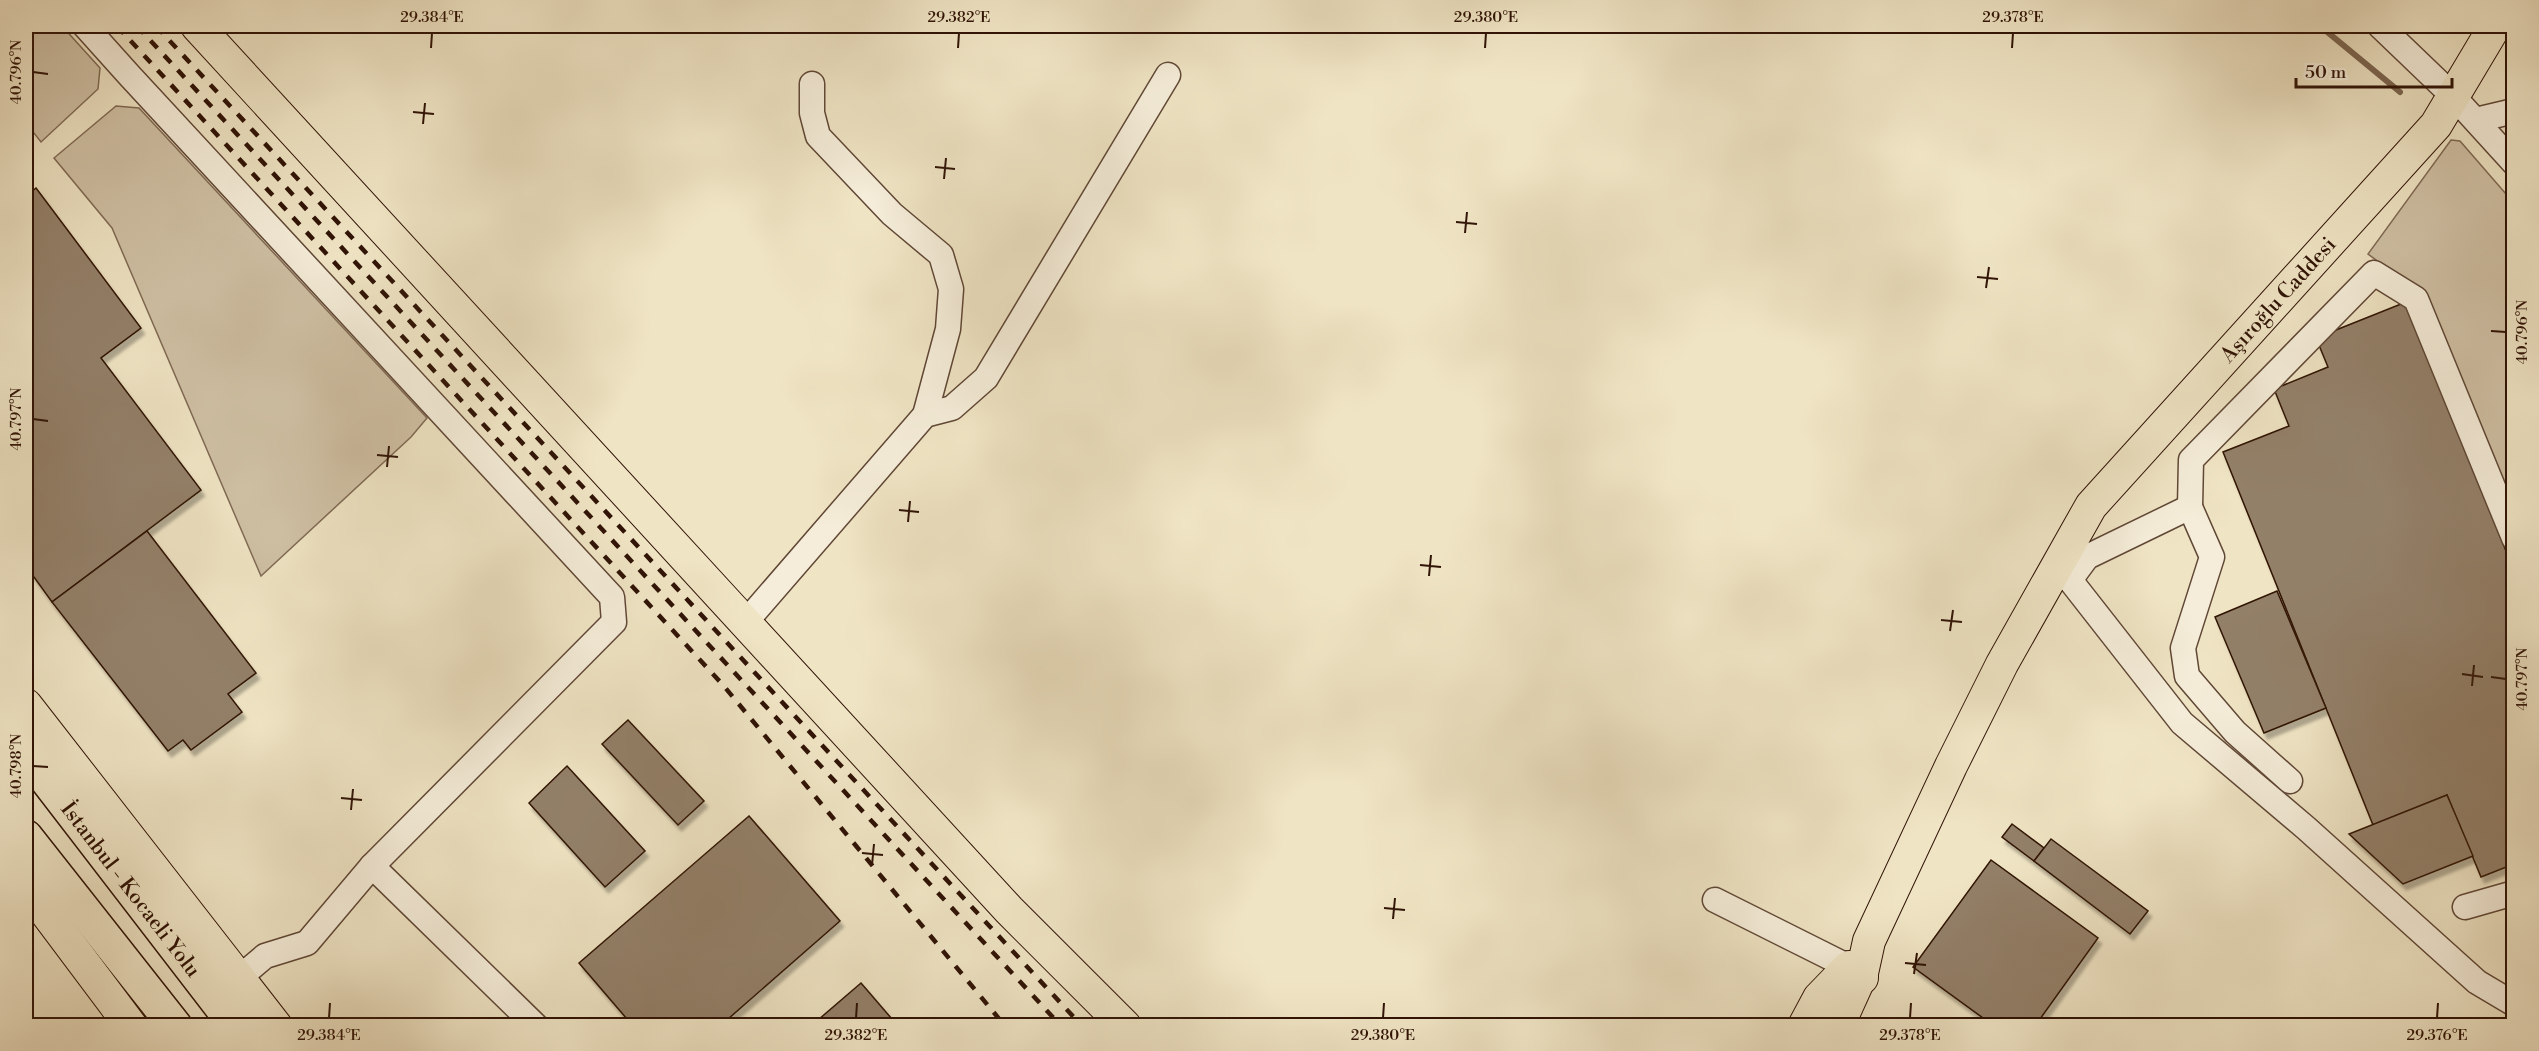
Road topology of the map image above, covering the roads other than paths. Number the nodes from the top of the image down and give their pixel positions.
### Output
1 (85, 26) edge
2 (198, 26) edge
3 (2380, 26) edge
4 (2495, 26) edge
5 (1168, 75) dead end
6 (812, 84) dead end
7 (2452, 96) junction
8 (2514, 111) edge
9 (2476, 120) junction
10 (2514, 163) edge
11 (925, 415) junction
12 (2190, 507) junction
13 (2514, 538) edge
14 (2063, 575) junction
15 (744, 624) junction
16 (26, 705) edge
17 (26, 753) edge
18 (2290, 782) dead end
19 (26, 837) edge
20 (372, 866) junction
21 (26, 885) edge
22 (2514, 892) edge
23 (1715, 900) dead end
24 (2465, 907) dead end
25 (1855, 970) junction
26 (238, 978) junction
27 (2514, 1004) edge
28 (131, 1026) edge
29 (175, 1026) edge
30 (236, 1026) edge
31 (276, 1026) edge
32 (536, 1026) edge
33 (1125, 1026) edge
34 (1804, 1026) edge
35 (1821, 1026) edge
36 (1838, 1026) edge
37 (1855, 1026) edge

1 - 20 street
2 - 15 main road
3 - 7 street
4 - 7 main road, Aşıroğlu Caddesi
5 - 11 street
6 - 11 street
7 - 9 street
7 - 14 main road, Aşıroğlu Caddesi
8 - 9 street
9 - 10 street
11 - 15 street
12 - 13 street
12 - 14 street
12 - 18 street
14 - 25 main road, Aşıroğlu Caddesi
14 - 27 street
15 - 33 main road
16 - 26 main road
17 - 30 highway, İstanbul - Kocaeli Yolu
19 - 29 highway
20 - 26 street
20 - 32 street
21 - 28 main road
22 - 24 street
23 - 25 street
25 - 34 main road
25 - 35 main road
25 - 36 main road
25 - 37 main road
26 - 31 main road

